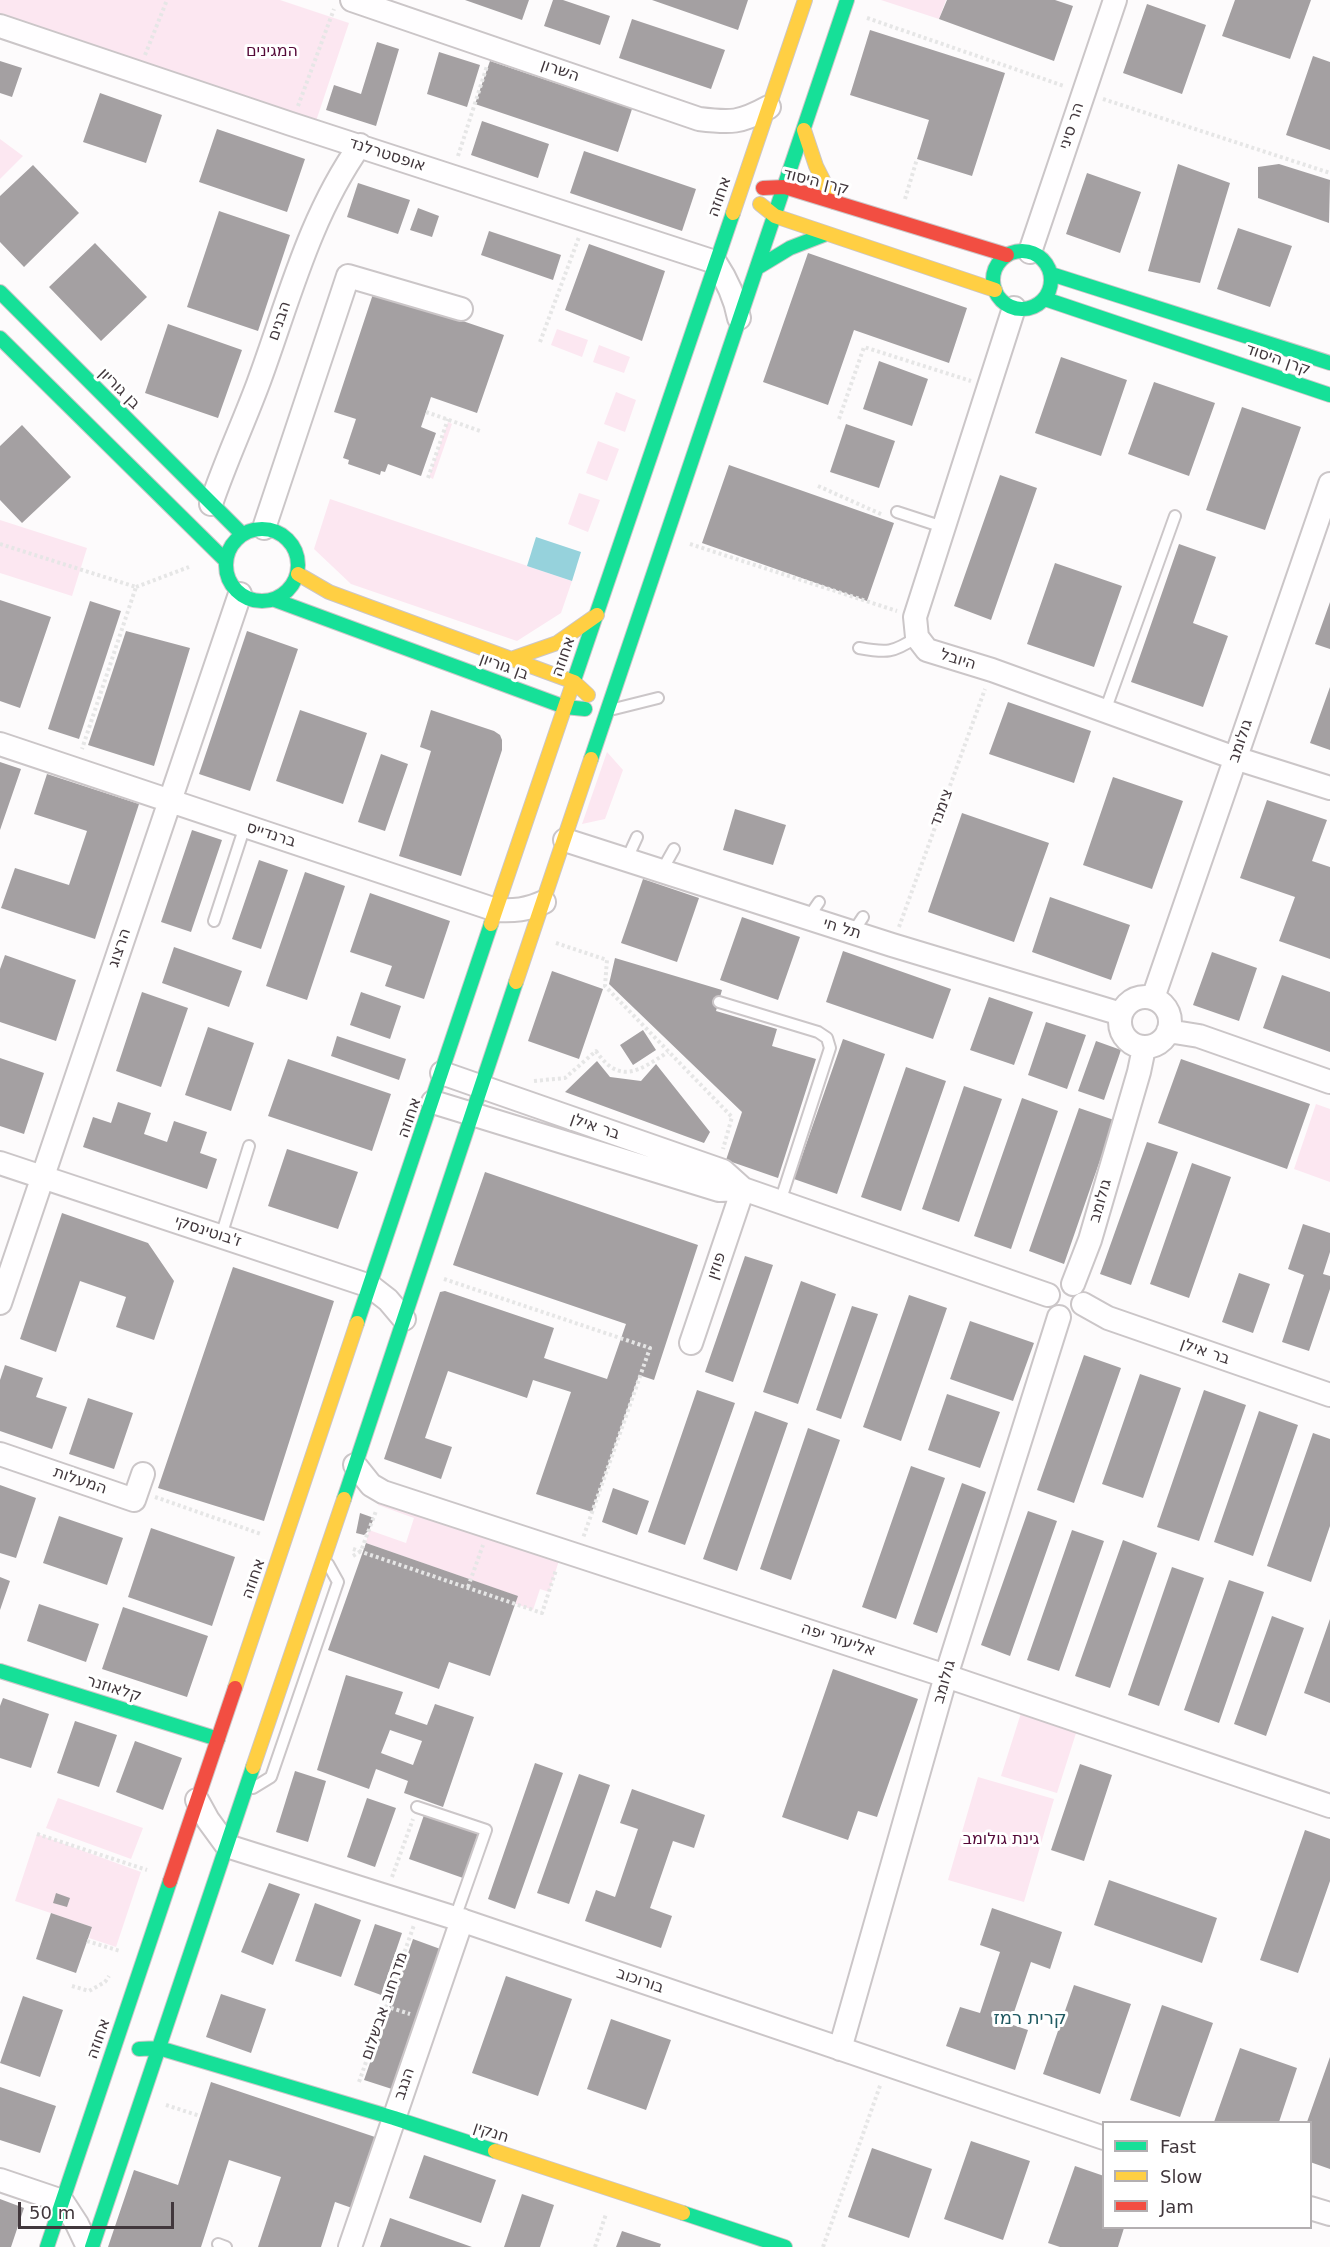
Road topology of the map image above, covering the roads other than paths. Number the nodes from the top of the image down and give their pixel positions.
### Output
1 (352, 0) edge
2 (805, 0) edge
3 (1115, 0) edge
4 (845, 5) edge
5 (0, 26) edge
6 (769, 107) junction
7 (804, 130) junction
8 (360, 145) junction
9 (784, 188) junction
10 (741, 189) junction
11 (834, 202) junction
12 (775, 216) junction
13 (826, 234) junction
14 (1030, 252) junction
15 (1007, 255) junction
16 (715, 262) junction
17 (757, 268) junction
18 (1051, 274) junction
19 (994, 290) junction
20 (0, 292) edge
21 (1045, 299) junction
22 (1014, 308) junction
23 (461, 309) dead end
24 (739, 318) junction
25 (0, 338) edge
26 (1330, 363) edge
27 (1330, 395) edge
28 (1330, 484) edge
29 (211, 504) junction
30 (897, 512) dead end
31 (1175, 516) dead end
32 (943, 527) junction
33 (264, 528) junction
34 (242, 534) junction
35 (226, 561) junction
36 (298, 574) junction
37 (240, 594) junction
38 (275, 600) junction
39 (597, 615) junction
40 (916, 627) junction
41 (859, 648) dead end
42 (512, 659) junction
43 (573, 682) junction
44 (502, 684) junction
45 (658, 698) dead end
46 (565, 707) junction
47 (530, 710) dead end
48 (608, 711) junction
49 (1105, 711) junction
50 (542, 733) dead end
51 (0, 744) edge
52 (549, 753) junction
53 (1235, 758) junction
54 (1330, 788) edge
55 (170, 801) junction
56 (245, 826) junction
57 (637, 837) dead end
58 (564, 840) junction
59 (674, 849) dead end
60 (626, 861) junction
61 (661, 872) junction
62 (544, 902) junction
63 (496, 910) junction
64 (214, 921) dead end
65 (1153, 998) junction
66 (719, 1002) dead end
67 (1121, 1014) junction
68 (1168, 1031) junction
69 (1144, 1048) junction
70 (442, 1073) junction
71 (1330, 1082) edge
72 (480, 1088) junction
73 (433, 1102) junction
74 (471, 1114) junction
75 (249, 1146) dead end
76 (0, 1163) edge
77 (42, 1177) junction
78 (743, 1189) junction
79 (780, 1202) junction
80 (221, 1236) junction
81 (370, 1286) junction
82 (1078, 1294) junction
83 (1048, 1296) junction
84 (0, 1303) edge
85 (1059, 1317) junction
86 (404, 1319) junction
87 (691, 1343) dead end
88 (1330, 1395) edge
89 (0, 1454) edge
90 (355, 1465) junction
91 (143, 1474) dead end
92 (324, 1556) junction
93 (0, 1671) edge
94 (946, 1676) junction
95 (218, 1739) junction
96 (245, 1792) junction
97 (197, 1800) junction
98 (1330, 1806) edge
99 (417, 1807) road end
100 (227, 1846) junction
101 (458, 1919) junction
102 (167, 2025) junction
103 (159, 2048) junction
104 (840, 2049) junction
105 (185, 2056) junction
106 (110, 2057) junction
107 (393, 2118) junction
108 (1102, 2137) edge
109 (0, 2180) edge
110 (62, 2201) junction
111 (1312, 2208) edge
112 (1330, 2214) edge
113 (46, 2247) edge
114 (90, 2247) edge
115 (350, 2247) edge
116 (785, 2247) edge

1 - 6 street, השרון
2 - 6 main road, אחוזה
3 - 14 street, הר סיני
4 - 7 main road
5 - 8 street, אופסטרלנד
6 - 10 main road, אחוזה
7 - 9 main road
7 - 11 main road
8 - 16 street, אופסטרלנד
8 - 29 street, הבנים
9 - 10 main road, קרן היסוד
9 - 11 main road, קרן היסוד
9 - 12 main road
10 - 12 main road
10 - 16 main road, אחוזה
11 - 15 main road, קרן היסוד
12 - 13 main road
12 - 17 main road
13 - 17 main road
13 - 19 main road
14 - 15 main road
14 - 18 main road
15 - 19 main road
16 - 24 street
16 - 39 main road, אחוזה
17 - 24 main road
18 - 21 main road
18 - 26 main road, קרן היסוד
19 - 22 main road
20 - 29 main road, בן גוריון
21 - 22 main road
21 - 27 main road, קרן היסוד
22 - 32 street
23 - 33 street
24 - 48 main road
25 - 35 main road
28 - 53 street, גולומב
29 - 34 main road, בן גוריון
30 - 32 lane
31 - 49 lane
32 - 40 street
33 - 34 main road
33 - 36 main road
34 - 35 main road
35 - 37 main road
36 - 38 main road
36 - 42 main road, בן גוריון
37 - 38 main road
37 - 55 street, הרצוג
38 - 44 main road, בן גוריון
39 - 42 main road
39 - 43 main road, אחוזה
40 - 41 lane
40 - 49 street, היובל
42 - 43 main road, בן גוריון
43 - 46 main road, אחוזה
43 - 48 main road, בן גוריון
44 - 46 main road, בן גוריון
44 - 47 main road
45 - 48 lane
46 - 48 main road, בן גוריון
46 - 52 main road, אחוזה
48 - 58 main road
49 - 53 street, היובל
50 - 52 main road
51 - 55 street, ברנדייס
52 - 63 main road, אחוזה
53 - 54 street, היובל
53 - 65 street, גולומב
55 - 56 street, ברנדייס
55 - 77 street, הרצוג
56 - 63 street, ברנדייס
56 - 64 lane
57 - 60 lane
58 - 60 street, תל חי
58 - 62 main road
59 - 61 lane
60 - 61 street, תל חי
61 - 67 street, תל חי
62 - 63 street, ברנדייס
62 - 72 main road
63 - 70 main road, אחוזה
65 - 67 street
65 - 68 street
66 - 79 lane
67 - 69 street
68 - 69 street
68 - 71 street
69 - 82 street, גולומב
70 - 72 street, בר אילן
70 - 73 main road, אחוזה
72 - 74 main road
72 - 78 street, בר אילן
73 - 74 street, בר אילן
73 - 81 main road, אחוזה
74 - 78 street, בר אילן
74 - 86 main road
75 - 80 lane
76 - 77 street, ז'בוטינסקי
77 - 80 street, ז'בוטינסקי
77 - 84 street, הרצוג
78 - 79 street, בר אילן
78 - 87 street, פוזין
79 - 83 street, בר אילן
80 - 81 street, ז'בוטינסקי
81 - 86 street, ז'בוטינסקי
81 - 95 main road, אחוזה
82 - 83 street
82 - 85 street
82 - 88 street, בר אילן
83 - 85 street
85 - 94 street, גולומב
86 - 90 main road
89 - 91 street, המעלות
90 - 92 main road
90 - 94 street, אליעזר יפה
92 - 96 main road
92 - 96 lane
93 - 95 main road, קלאוזנר
94 - 98 street, אליעזר יפה
94 - 104 street, גולומב
95 - 97 main road, אחוזה
96 - 100 main road
97 - 100 street
97 - 106 main road, אחוזה
99 - 101 lane
100 - 101 street, בורוכוב
100 - 102 main road
101 - 104 street, בורוכוב
101 - 107 street, הנגב
102 - 103 main road
102 - 105 main road
103 - 105 main road, חנקין
103 - 106 main road, חנקין
103 - 114 main road
104 - 108 street, בורוכוב
105 - 107 main road, חנקין
106 - 110 main road, אחוזה
107 - 115 street, הנגב
107 - 116 main road, חנקין
109 - 110 street
110 - 113 main road, אחוזה
110 - 114 street
111 - 112 street

